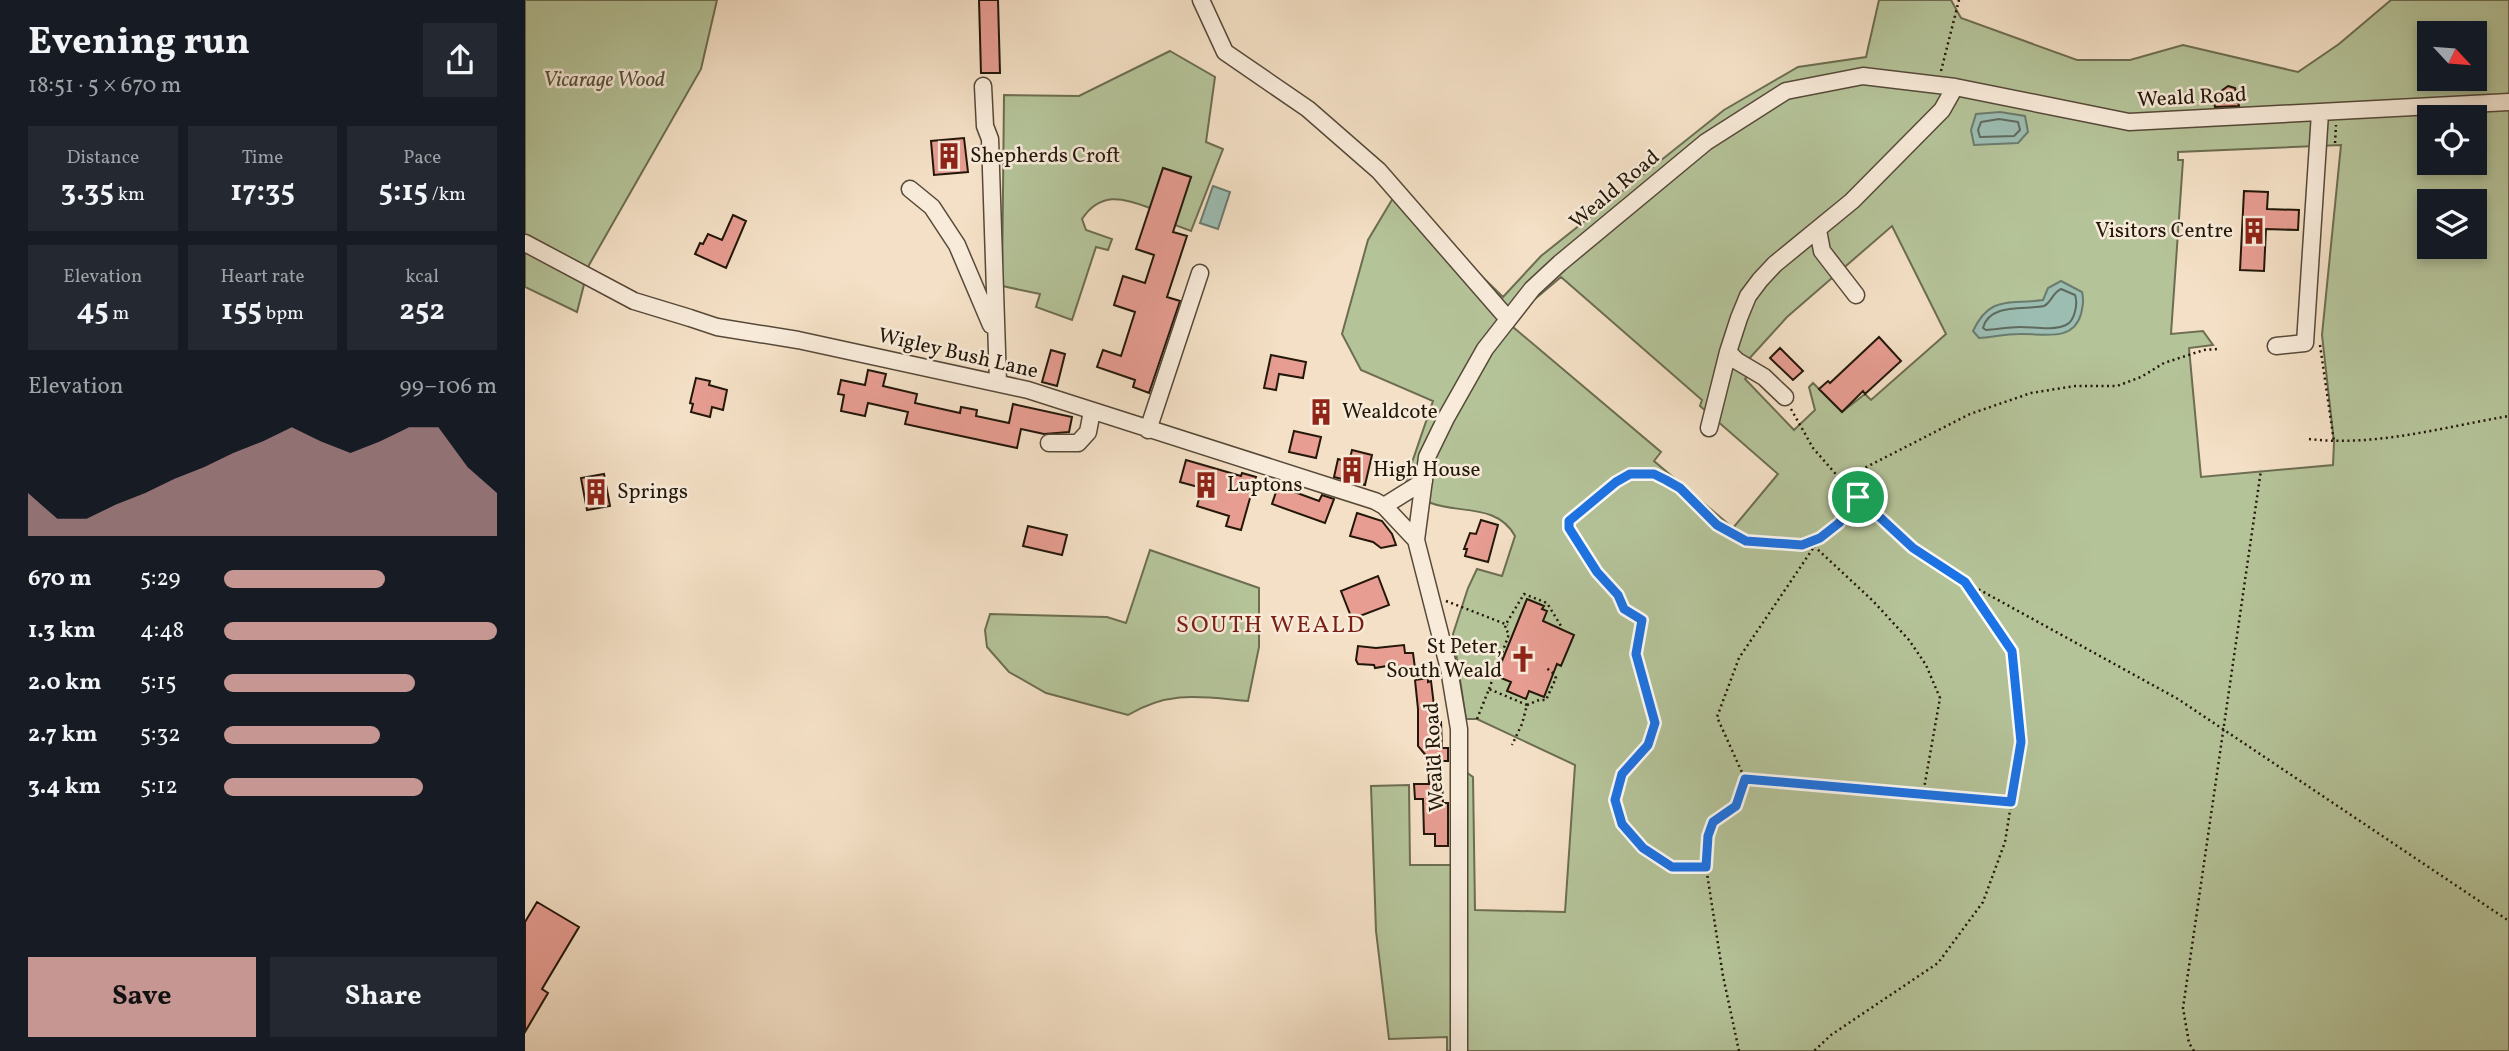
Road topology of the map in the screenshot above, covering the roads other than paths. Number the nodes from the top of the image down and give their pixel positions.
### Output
1 (1201, 0) edge
2 (983, 86) dead end
3 (1955, 88) junction
4 (2509, 102) edge
5 (2320, 113) junction
6 (910, 189) dead end
7 (1818, 230) junction
8 (525, 243) edge
9 (1201, 274) dead end
10 (1856, 295) dead end
11 (1508, 319) junction
12 (995, 337) junction
13 (2276, 346) dead end
14 (1728, 352) junction
15 (998, 382) junction
16 (1785, 397) road end
17 (1092, 411) junction
18 (1709, 428) dead end
19 (1148, 430) junction
20 (1049, 443) dead end
21 (1424, 481) junction
22 (1384, 506) junction
23 (1416, 540) junction
24 (1459, 1051) edge

1 - 11 street
2 - 12 street
3 - 5 street, Weald Road
3 - 7 street
3 - 11 street, Weald Road
4 - 5 street, Weald Road
5 - 13 street
6 - 12 street
7 - 10 street
7 - 14 street
8 - 15 street, Wigley Bush Lane
9 - 19 street
11 - 21 street, Weald Road
12 - 15 street
14 - 16 street
14 - 18 street
15 - 17 street, Wigley Bush Lane
17 - 19 street, Wigley Bush Lane
17 - 20 street
19 - 22 street, Wigley Bush Lane
21 - 22 street
21 - 23 street, Weald Road
22 - 23 street, Wigley Bush Lane
23 - 24 street, Weald Road

